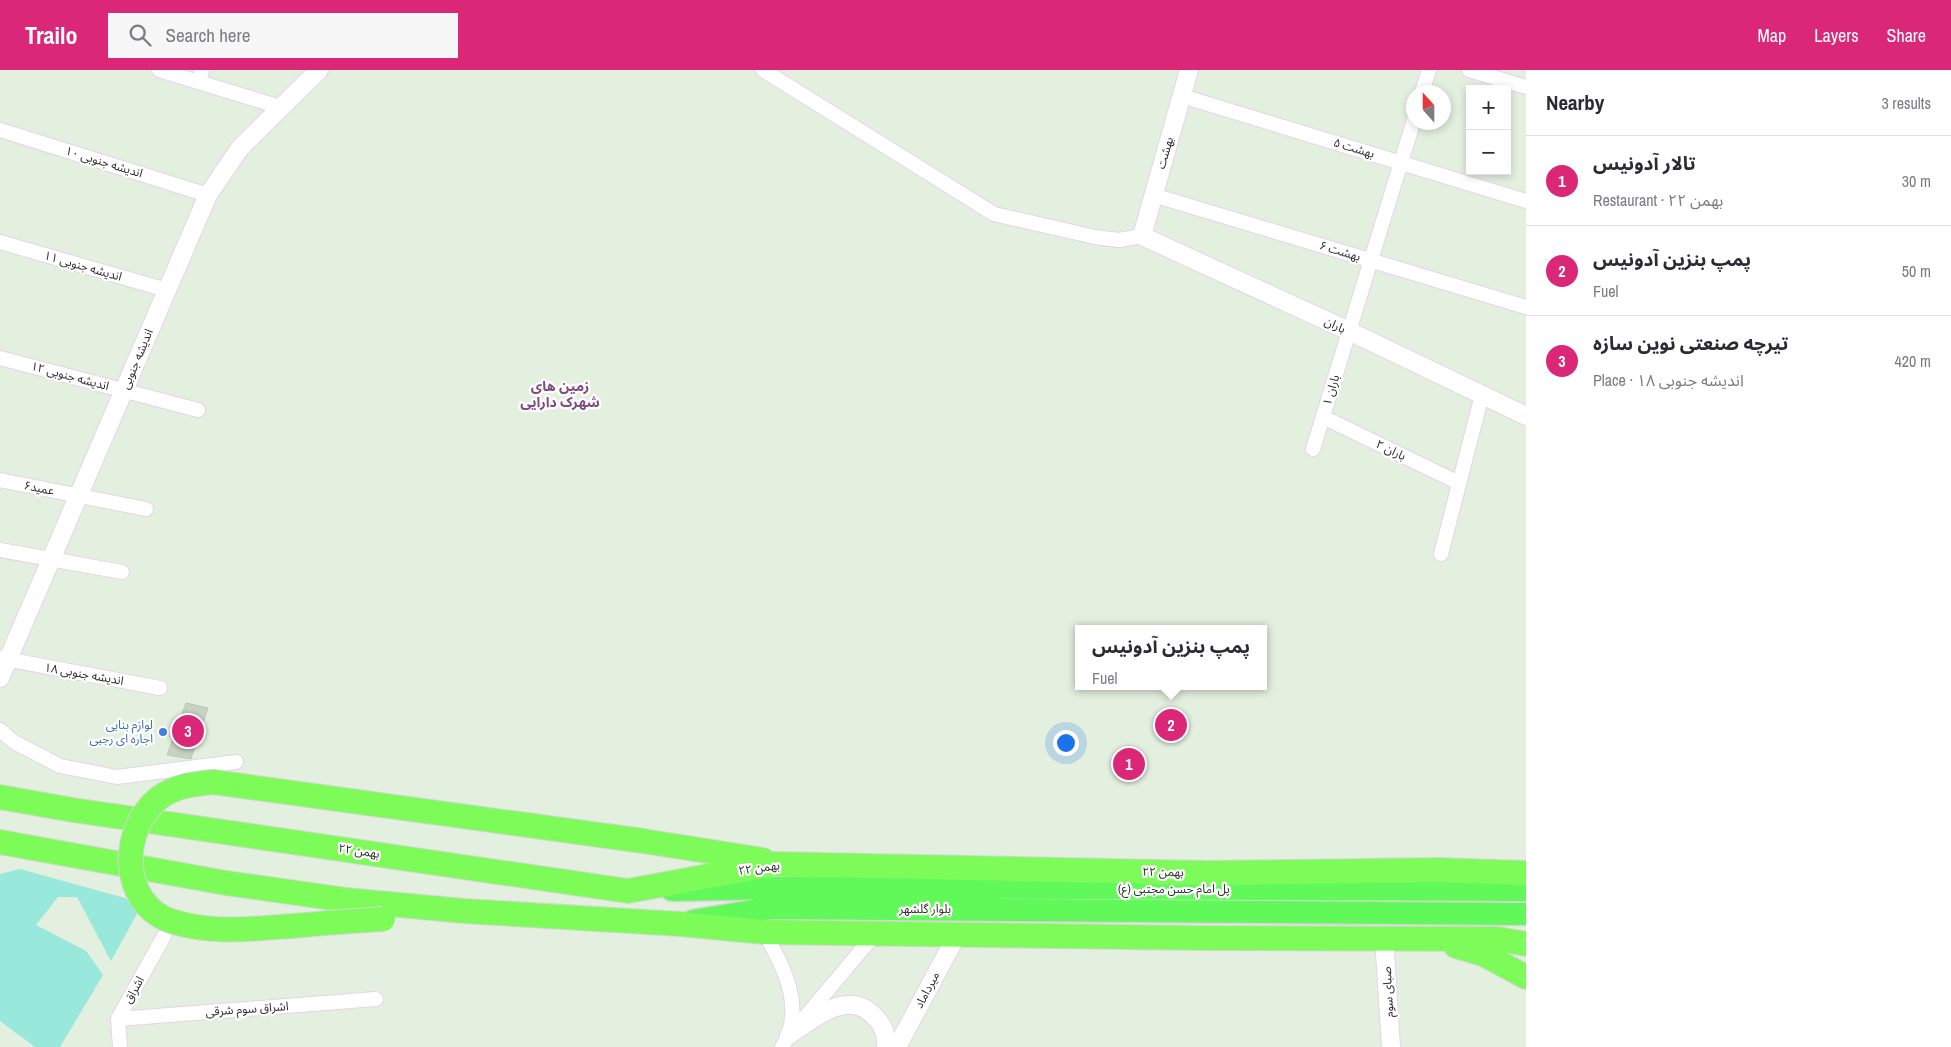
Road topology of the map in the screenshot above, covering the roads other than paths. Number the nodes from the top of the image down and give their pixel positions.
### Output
1 (159, 70) edge
2 (320, 70) edge
3 (763, 70) edge
4 (1189, 70) edge
5 (1429, 70) edge
6 (1469, 70) edge
7 (201, 76) edge
8 (1424, 85) edge
9 (1526, 87) edge
10 (1182, 96) junction
11 (280, 107) junction
12 (0, 130) edge
13 (1411, 130) edge
14 (1400, 163) junction
15 (208, 194) junction
16 (1153, 195) junction
17 (1526, 201) edge
18 (1142, 236) junction
19 (0, 242) edge
20 (1371, 260) junction
21 (167, 290) junction
22 (1526, 307) edge
23 (1349, 331) junction
24 (0, 358) edge
25 (124, 390) junction
26 (1482, 395) junction
27 (198, 410) dead end
28 (1526, 416) edge
29 (1323, 417) junction
30 (1313, 450) dead end
31 (0, 480) edge
32 (1459, 483) junction
33 (78, 496) junction
34 (146, 509) dead end
35 (0, 550) edge
36 (1441, 554) dead end
37 (50, 559) junction
38 (122, 572) dead end
39 (4, 659) edge
40 (0, 678) edge
41 (160, 688) dead end
42 (0, 730) edge
43 (236, 762) dead end
44 (0, 797) edge
45 (0, 842) edge
46 (790, 864) junction
47 (1526, 867) edge
48 (1487, 870) junction
49 (1526, 873) edge
50 (1526, 884) edge
51 (628, 890) junction
52 (1526, 890) edge
53 (1171, 910) joint
54 (496, 912) junction
55 (1526, 914) edge
56 (680, 924) junction
57 (1526, 928) edge
58 (764, 932) junction
59 (958, 933) junction
60 (875, 934) junction
61 (164, 936) dead end
62 (1384, 937) junction
63 (1428, 938) junction
64 (1498, 939) junction
65 (1526, 944) edge
66 (1526, 977) edge
67 (376, 999) dead end
68 (118, 1020) junction
69 (786, 1041) edge
70 (120, 1047) edge
71 (886, 1047) edge
72 (897, 1047) edge
73 (1391, 1047) edge

1 - 7 street
2 - 11 street, اندیشه جنوبی
3 - 18 street
4 - 10 street, بهشت
5 - 8 street
6 - 9 street
7 - 11 street
10 - 14 street, بهشت ۵
10 - 16 street, بهشت
11 - 15 street, اندیشه جنوبی
12 - 15 street, اندیشه جنوبی ۱۰
13 - 14 street, باران ۱
14 - 17 street, بهشت ۵
14 - 20 street, باران ۱
15 - 21 street, اندیشه جنوبی
16 - 18 street, بهشت
16 - 20 street, بهشت ۶
18 - 23 street, باران
19 - 21 street, اندیشه جنوبی ۱۱
20 - 22 street, بهشت ۶
20 - 23 street, باران ۱
21 - 25 street, اندیشه جنوبی
23 - 26 street, باران
23 - 29 street, باران ۱
24 - 25 street, اندیشه جنوبی ۱۲
25 - 27 street, اندیشه جنوبی ۱۲
25 - 33 street, اندیشه جنوبی
26 - 28 street, باران
26 - 32 street
29 - 30 street, باران ۱
29 - 32 street, باران ۲
31 - 33 street, عمید۶
32 - 36 street
33 - 34 street, عمید۶
33 - 37 street, اندیشه جنوبی
35 - 37 street
37 - 38 street
37 - 39 street, اندیشه جنوبی
39 - 40 street, اندیشه جنوبی
39 - 41 street, اندیشه جنوبی ۱۸
42 - 43 street
44 - 51 highway, ۲۲ بهمن
45 - 54 highway
46 - 48 highway, ۲۲ بهمن
46 - 51 highway, ۲۲ بهمن
46 - 54 highway, bridge
47 - 48 main road
48 - 49 highway, ۲۲ بهمن
48 - 50 highway
51 - 52 main road, پل امام حسن مجتبی (ع)
53 - 55 main road, پل امام حسن مجتبی (ع)
53 - 56 main road, بلوار گلشهر
54 - 56 highway
56 - 58 highway
57 - 64 highway
58 - 60 highway
58 - 69 street
59 - 60 highway
59 - 62 highway
59 - 72 street, میرداماد
60 - 69 street
61 - 68 street, اشراق
62 - 63 highway
62 - 73 street, صبای سوم
63 - 64 highway
63 - 66 highway
64 - 65 highway
67 - 68 street, اشراق سوم شرقی
68 - 70 street
69 - 71 street

